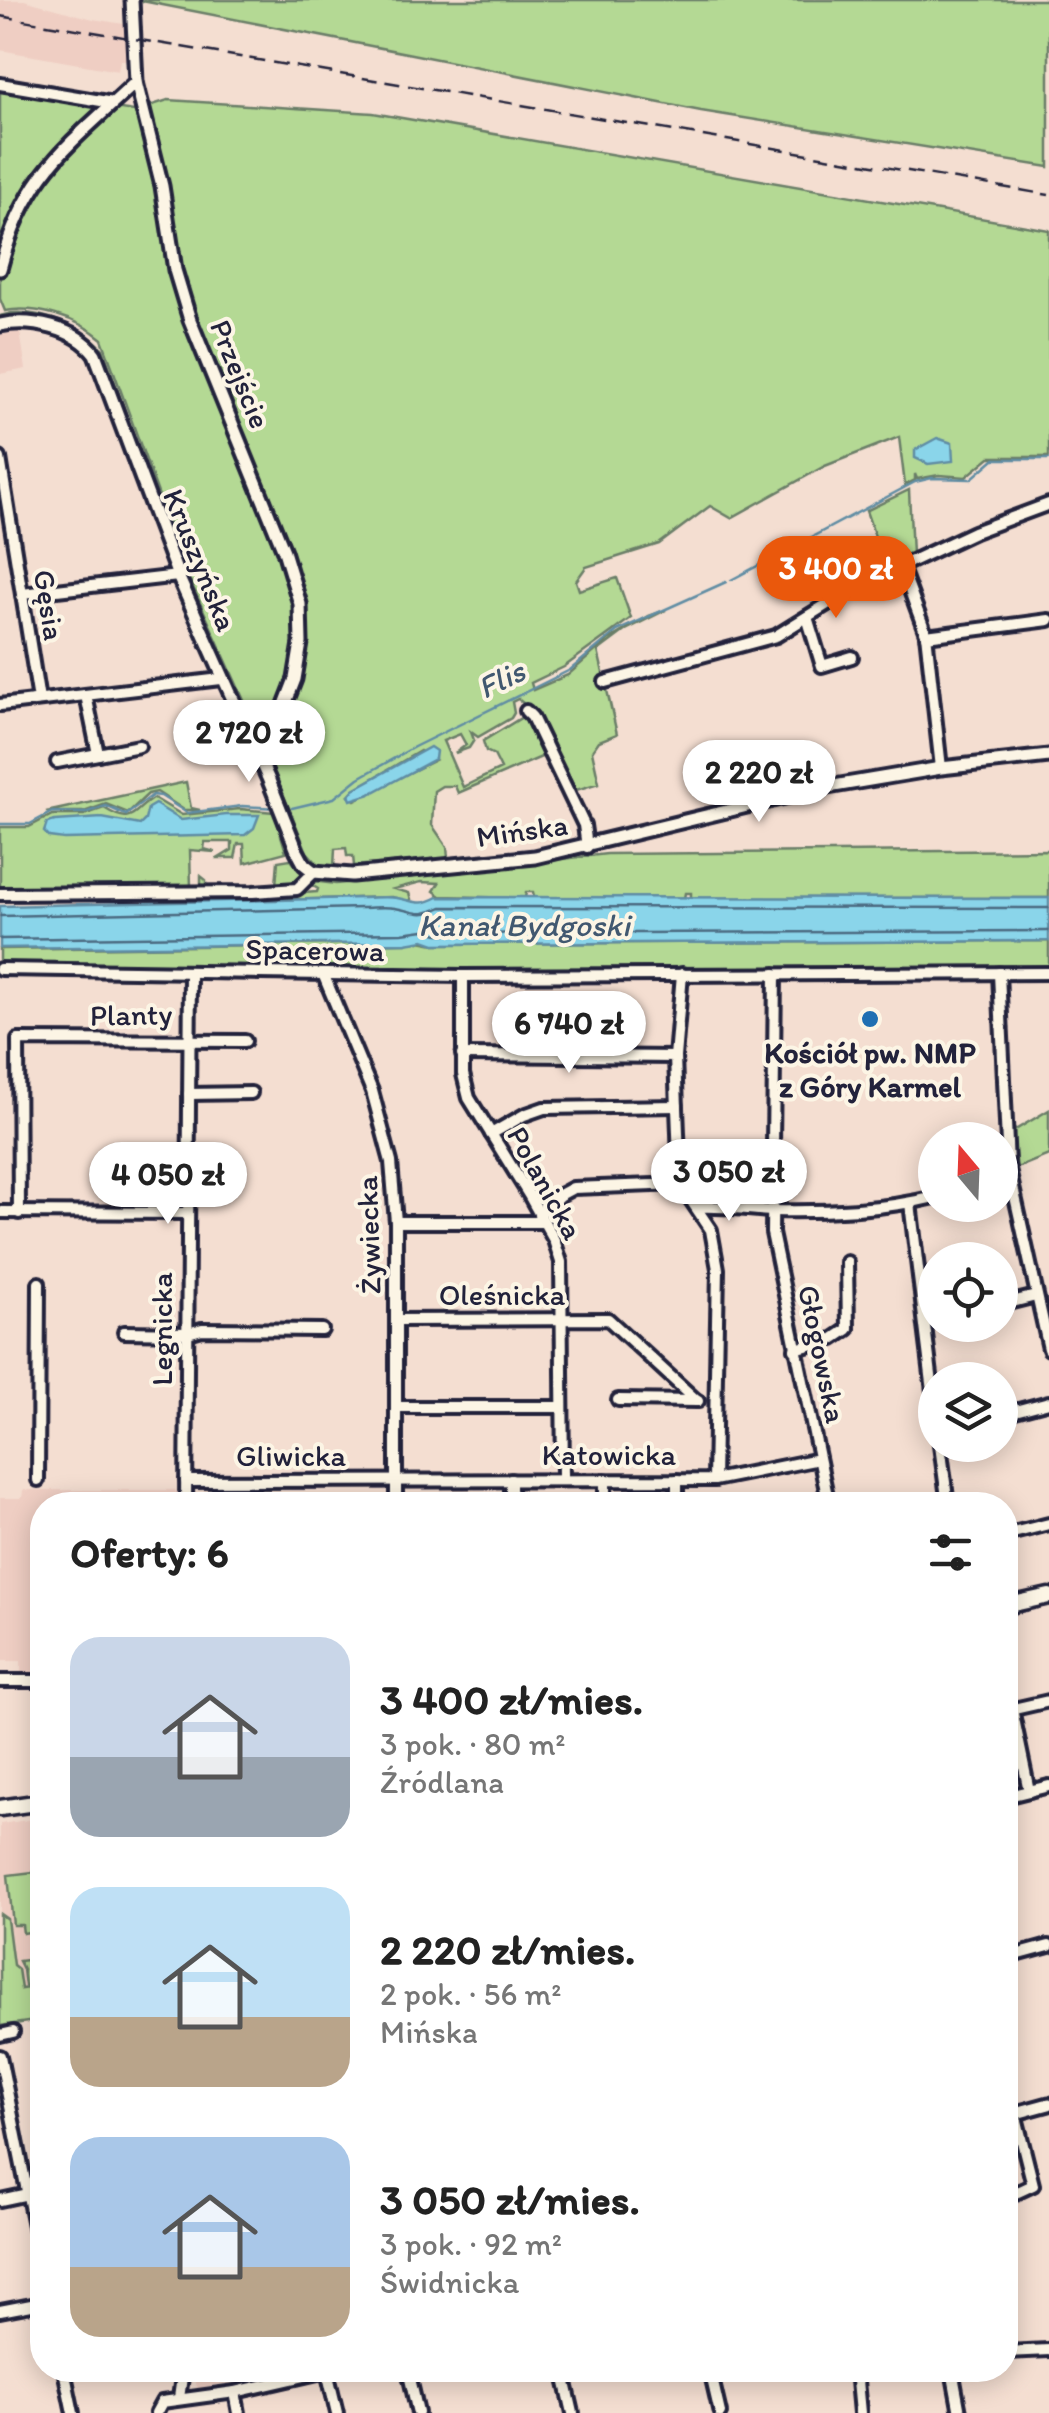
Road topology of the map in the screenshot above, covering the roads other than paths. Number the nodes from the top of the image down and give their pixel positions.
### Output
1 (132, 0) edge
2 (136, 82) junction
3 (0, 84) edge
4 (114, 103) junction
5 (0, 268) edge
6 (0, 325) edge
7 (0, 458) edge
8 (1049, 504) edge
9 (901, 566) junction
10 (178, 576) junction
11 (22, 594) junction
12 (807, 617) junction
13 (1049, 620) edge
14 (926, 636) junction
15 (852, 657) dead end
16 (222, 679) junction
17 (606, 682) dead end
18 (86, 694) junction
19 (39, 700) junction
20 (0, 705) edge
21 (526, 711) dead end
22 (139, 746) dead end
23 (256, 750) junction
24 (98, 754) junction
25 (1049, 756) edge
26 (58, 762) dead end
27 (941, 768) junction
28 (587, 846) junction
29 (314, 872) junction
30 (0, 894) edge
31 (0, 969) edge
32 (999, 973) junction
33 (1049, 973) edge
34 (190, 974) junction
35 (682, 974) junction
36 (774, 974) junction
37 (324, 976) junction
38 (463, 976) junction
39 (190, 1040) junction
40 (245, 1041) dead end
41 (462, 1055) junction
42 (675, 1058) junction
43 (251, 1093) dead end
44 (189, 1094) junction
45 (677, 1106) junction
46 (1003, 1122) edge
47 (490, 1134) junction
48 (680, 1184) junction
49 (530, 1195) junction
50 (554, 1200) junction
51 (918, 1201) edge
52 (910, 1203) junction
53 (696, 1207) junction
54 (771, 1211) junction
55 (0, 1212) edge
56 (19, 1213) junction
57 (188, 1213) junction
58 (542, 1218) junction
59 (396, 1222) junction
60 (1018, 1222) edge
61 (918, 1251) edge
62 (847, 1262) dead end
63 (39, 1283) dead end
64 (1036, 1296) junction
65 (1018, 1301) edge
66 (396, 1320) junction
67 (561, 1321) junction
68 (322, 1330) dead end
69 (124, 1332) dead end
70 (188, 1332) junction
71 (795, 1349) junction
72 (1049, 1349) edge
73 (618, 1400) dead end
74 (698, 1402) junction
75 (714, 1402) junction
76 (1049, 1402) edge
77 (396, 1407) junction
78 (561, 1407) junction
79 (1018, 1410) edge
80 (819, 1459) junction
81 (942, 1462) edge
82 (563, 1479) junction
83 (38, 1480) dead end
84 (511, 1480) junction
85 (605, 1480) junction
86 (677, 1480) junction
87 (714, 1480) junction
88 (186, 1481) junction
89 (396, 1481) junction
90 (186, 1492) edge
91 (396, 1492) edge
92 (511, 1492) edge
93 (605, 1492) edge
94 (677, 1492) edge
95 (826, 1492) edge
96 (946, 1492) edge
97 (1049, 1524) edge
98 (1018, 1532) edge
99 (1049, 1596) edge
100 (1018, 1603) edge
101 (0, 1681) edge
102 (30, 1681) edge
103 (1049, 1701) edge
104 (1018, 1708) edge
105 (1018, 1749) edge
106 (1049, 1786) edge
107 (1029, 1791) junction
108 (1018, 1794) edge
109 (30, 1804) edge
110 (0, 1808) edge
111 (1049, 1946) edge
112 (1018, 1954) edge
113 (0, 2056) edge
114 (1049, 2104) edge
115 (1018, 2112) edge
116 (1018, 2139) edge
117 (1018, 2192) edge
118 (28, 2194) junction
119 (0, 2200) edge
120 (30, 2201) edge
121 (30, 2305) edge
122 (0, 2311) edge
123 (1049, 2350) edge
124 (1018, 2351) edge
125 (67, 2382) edge
126 (181, 2382) edge
127 (263, 2382) edge
128 (331, 2382) edge
129 (411, 2382) edge
130 (566, 2382) edge
131 (713, 2382) edge
132 (857, 2382) edge
133 (954, 2382) edge
134 (235, 2392) junction
135 (179, 2398) junction
136 (73, 2413) edge
137 (156, 2413) edge
138 (238, 2413) edge
139 (337, 2413) edge
140 (418, 2413) edge
141 (572, 2413) edge
142 (720, 2413) edge
143 (860, 2413) edge
144 (960, 2413) edge

1 - 2 street, Przejście
2 - 4 street
2 - 23 street, Przejście
3 - 4 street
4 - 5 street
6 - 10 street, Kruszyńska
7 - 11 street, Gęsia
8 - 9 street
9 - 12 street
9 - 14 street
10 - 11 street
10 - 16 street, Kruszyńska
11 - 19 street, Gęsia
12 - 15 street
12 - 17 street
13 - 14 street
14 - 27 street
16 - 18 street
16 - 23 street, Kruszyńska
18 - 19 street
18 - 24 street
19 - 20 street
21 - 28 street
22 - 24 street
23 - 29 street, Kruszyńska
24 - 26 street
25 - 27 street, Mińska
27 - 28 street, Mińska
28 - 29 street, Mińska
29 - 30 street, Mińska
31 - 34 street, Spacerowa
32 - 33 street, Spacerowa
32 - 36 street, Spacerowa
32 - 46 street
34 - 37 street, Spacerowa
34 - 39 street, Legnicka
35 - 36 street, Spacerowa
35 - 38 street, Spacerowa
35 - 42 street
36 - 54 street, Głogowska
37 - 38 street, Spacerowa
37 - 59 street, Żywiecka
38 - 41 street, Polanicka
39 - 40 street, Planty
39 - 44 street, Legnicka
39 - 56 street, Planty
41 - 42 street
41 - 47 street, Polanicka
42 - 45 street
43 - 44 street
44 - 57 street, Legnicka
45 - 47 street
45 - 48 street
47 - 49 street, Polanicka
48 - 50 street
48 - 53 street
49 - 50 street
49 - 58 street, Polanicka
50 - 58 street
51 - 52 street
52 - 54 street
52 - 61 street
53 - 54 street
53 - 75 street
54 - 71 street, Głogowska
55 - 56 street
56 - 57 street
57 - 70 street, Legnicka
58 - 59 street
58 - 67 street, Polanicka
59 - 66 street, Żywiecka
60 - 64 street
62 - 71 street
63 - 83 street
64 - 65 street
64 - 72 street
66 - 67 street, Oleśnicka
66 - 77 street, Żywiecka
67 - 74 street, Oleśnicka
67 - 78 street, Polanicka
68 - 70 street
69 - 70 street
70 - 88 street, Legnicka
71 - 80 street, Głogowska
73 - 74 street
74 - 75 street
75 - 87 street
76 - 79 street
77 - 78 street
77 - 89 street, Żywiecka
78 - 82 street, Polanicka
80 - 87 street, Katowicka
80 - 95 street, Głogowska
81 - 96 street
82 - 84 street, Katowicka
82 - 85 street, Katowicka
84 - 89 street, Katowicka
84 - 92 street
85 - 86 street, Katowicka
85 - 93 street
86 - 87 street, Katowicka
86 - 94 street
88 - 89 street, Gliwicka
88 - 90 street, Legnicka
89 - 91 street, Żywiecka
97 - 98 street
99 - 100 main road
101 - 102 street
103 - 104 street
105 - 107 street
106 - 107 street
107 - 108 street
109 - 110 main road
111 - 112 street
113 - 118 street
114 - 115 street
116 - 117 street
118 - 119 street
118 - 120 street
121 - 122 street
123 - 124 street
125 - 136 street
126 - 135 street
127 - 134 street
128 - 139 street
129 - 140 street
130 - 141 street
131 - 142 street
132 - 143 street
133 - 144 street
134 - 135 street
134 - 138 street
135 - 137 street

